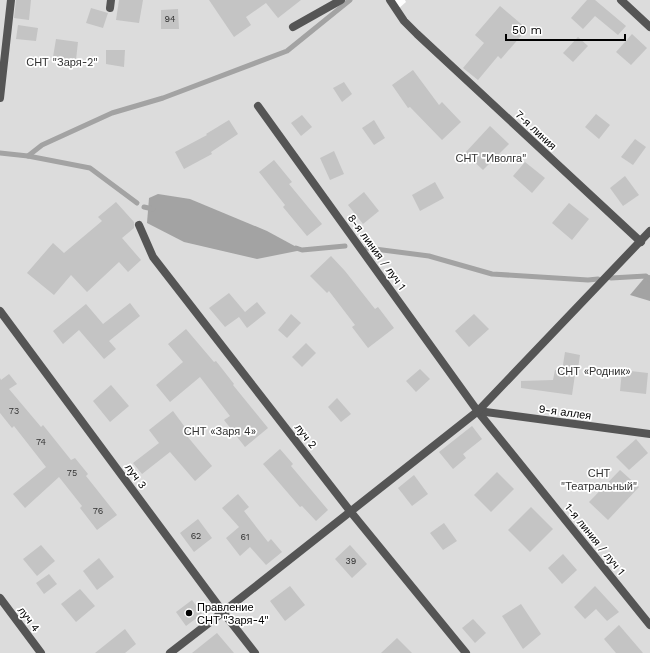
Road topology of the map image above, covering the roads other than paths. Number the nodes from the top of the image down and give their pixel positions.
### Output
1 (11, 0) edge
2 (340, 0) edge
3 (390, 0) edge
4 (621, 0) edge
5 (293, 27) dead end
6 (650, 27) edge
7 (0, 98) edge
8 (258, 106) dead end
9 (139, 225) dead end
10 (650, 231) edge
11 (641, 242) junction
12 (0, 311) edge
13 (478, 411) junction
14 (650, 434) edge
15 (350, 511) junction
16 (0, 598) edge
17 (223, 612) junction
18 (650, 625) edge
19 (41, 653) edge
20 (170, 653) edge
21 (255, 653) edge
22 (466, 653) edge

1 - 7 street
2 - 5 street
3 - 11 street, 7-я линия
4 - 6 street
8 - 13 street, 8-я линия / луч 1
9 - 15 street, луч 2
10 - 11 street
11 - 13 street
12 - 17 street, луч 3
13 - 14 street, 9-я аллея
13 - 15 street
13 - 18 street, 1-я линия / луч 1
15 - 17 street
15 - 22 street, луч 2
16 - 19 street, луч 4
17 - 20 street
17 - 21 street, луч 3

